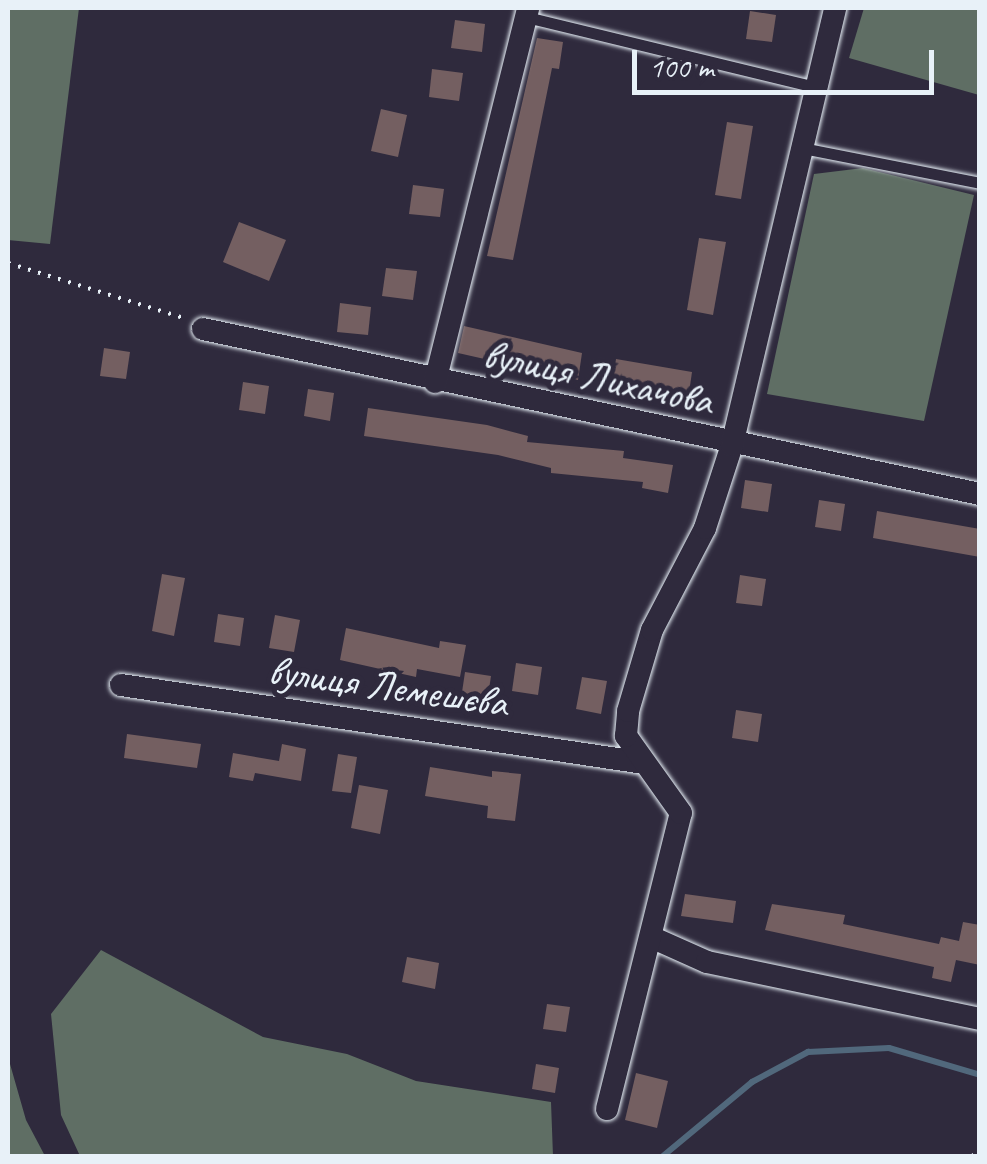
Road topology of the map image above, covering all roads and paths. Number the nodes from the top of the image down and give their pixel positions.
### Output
1 (835, 8) edge
2 (527, 12) edge
3 (816, 87) junction
4 (802, 148) junction
5 (980, 183) edge
6 (8, 262) edge
7 (203, 329) joint
8 (435, 382) junction
9 (732, 445) junction
10 (980, 494) edge
11 (121, 685) dead end
12 (639, 757) junction
13 (650, 937) junction
14 (980, 1018) edge
15 (607, 1109) dead end
16 (980, 1150) edge
17 (972, 1156) edge

1 - 3 street
2 - 3 lane
2 - 8 street
3 - 4 street
4 - 5 lane
4 - 9 street
6 - 7 path
7 - 8 street, вулиця Лихачова
8 - 9 street, вулиця Лихачова
9 - 10 street, вулиця Лихачова
9 - 12 street
11 - 12 street, вулиця Лемешєва
12 - 13 street
13 - 14 street
13 - 15 street
16 - 17 path

